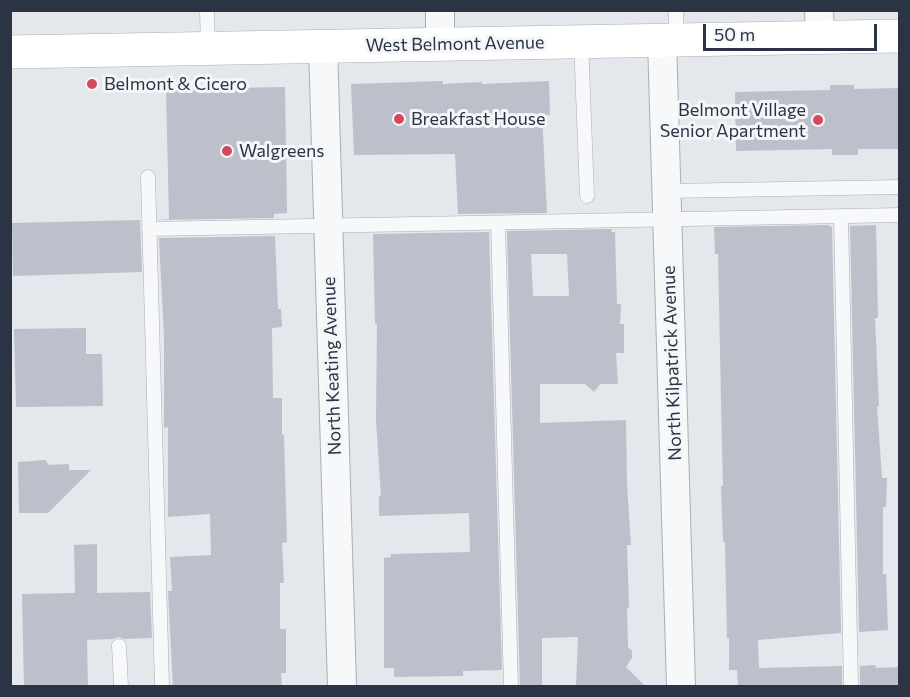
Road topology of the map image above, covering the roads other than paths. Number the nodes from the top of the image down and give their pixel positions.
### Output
1 (207, 10) edge
2 (440, 10) edge
3 (819, 24) edge
4 (671, 30) edge
5 (900, 36) edge
6 (580, 41) junction
7 (440, 44) junction
8 (322, 46) junction
9 (208, 48) junction
10 (10, 52) edge
11 (148, 177) dead end
12 (900, 187) edge
13 (667, 191) junction
14 (587, 196) dead end
15 (900, 215) edge
16 (841, 216) junction
17 (667, 220) junction
18 (498, 223) junction
19 (328, 226) junction
20 (149, 229) junction
21 (119, 646) dead end
22 (121, 687) edge
23 (162, 687) edge
24 (342, 687) edge
25 (511, 687) edge
26 (681, 687) edge
27 (851, 687) edge

1 - 9 lane
2 - 7 street
3 - 4 main road, West Belmont Avenue
3 - 5 main road, West Belmont Avenue
4 - 6 main road, West Belmont Avenue
4 - 13 street, North Kilpatrick Avenue
6 - 7 main road, West Belmont Avenue
6 - 14 lane
7 - 8 main road, West Belmont Avenue
8 - 9 main road, West Belmont Avenue
8 - 19 street, North Keating Avenue
9 - 10 main road, West Belmont Avenue
11 - 20 lane
12 - 13 lane
13 - 17 street, North Kilpatrick Avenue
15 - 16 lane
16 - 17 lane
16 - 27 lane
17 - 18 lane
17 - 26 street, North Kilpatrick Avenue
18 - 19 lane
18 - 25 lane
19 - 20 lane
19 - 24 street, North Keating Avenue
20 - 23 lane
21 - 22 lane

